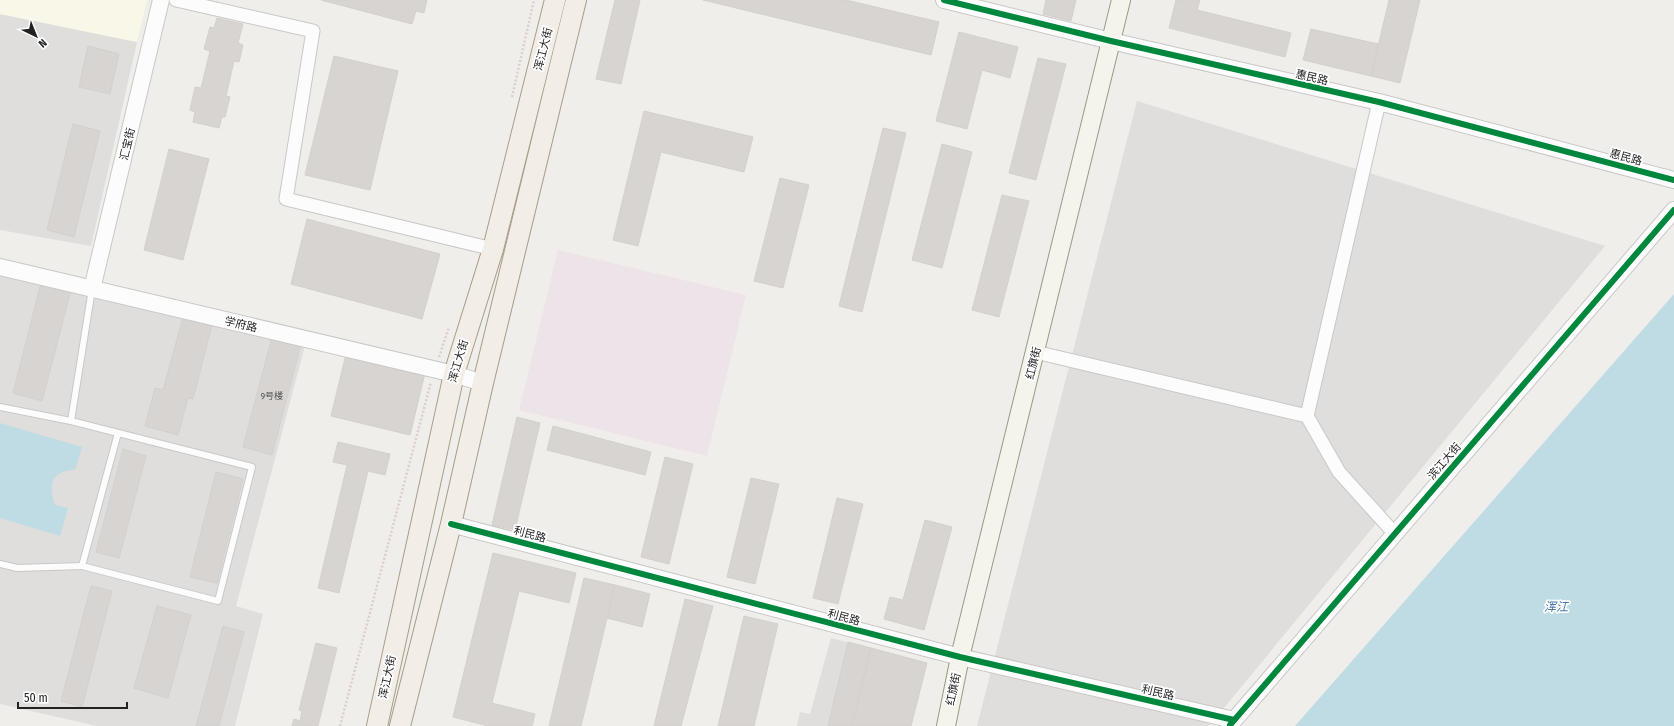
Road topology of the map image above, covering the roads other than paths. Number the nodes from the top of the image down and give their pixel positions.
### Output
1 (161, 0) edge
2 (176, 0) edge
3 (555, 0) edge
4 (576, 0) edge
5 (944, 0) edge
6 (1121, 0) edge
7 (1111, 41) junction
8 (1380, 102) junction
9 (1674, 180) edge
10 (1674, 210) edge
11 (493, 249) junction
12 (0, 267) edge
13 (92, 289) junction
14 (1035, 352) junction
15 (454, 374) junction
16 (482, 383) junction
17 (0, 407) edge
18 (1307, 416) junction
19 (71, 421) junction
20 (118, 433) junction
21 (451, 524) junction
22 (1395, 534) junction
23 (0, 564) edge
24 (82, 566) junction
25 (960, 657) junction
26 (1232, 723) edge
27 (377, 726) edge
28 (400, 726) edge
29 (946, 726) edge

1 - 13 street, 汇宝街
2 - 11 street
3 - 11 main road, 浑江大街
4 - 16 main road, 浑江大街
5 - 7 street, 惠民路
6 - 7 main road, 红旗街
7 - 8 street, 惠民路
7 - 14 main road, 红旗街
8 - 9 street, 惠民路
8 - 18 street
10 - 22 street, 滨江大街
11 - 15 main road, 浑江大街
12 - 13 street, 学府路
13 - 15 street, 学府路
13 - 19 lane
14 - 18 street
14 - 25 main road, 红旗街
15 - 16 street, 学府路
15 - 27 main road, 浑江大街
16 - 21 main road, 浑江大街
17 - 19 lane
18 - 22 street
19 - 20 lane
20 - 24 lane
20 - 24 lane
21 - 25 street, 利民路
21 - 28 main road, 浑江大街
22 - 26 street, 滨江大街
23 - 24 lane
25 - 26 street, 利民路
25 - 29 main road, 红旗街

